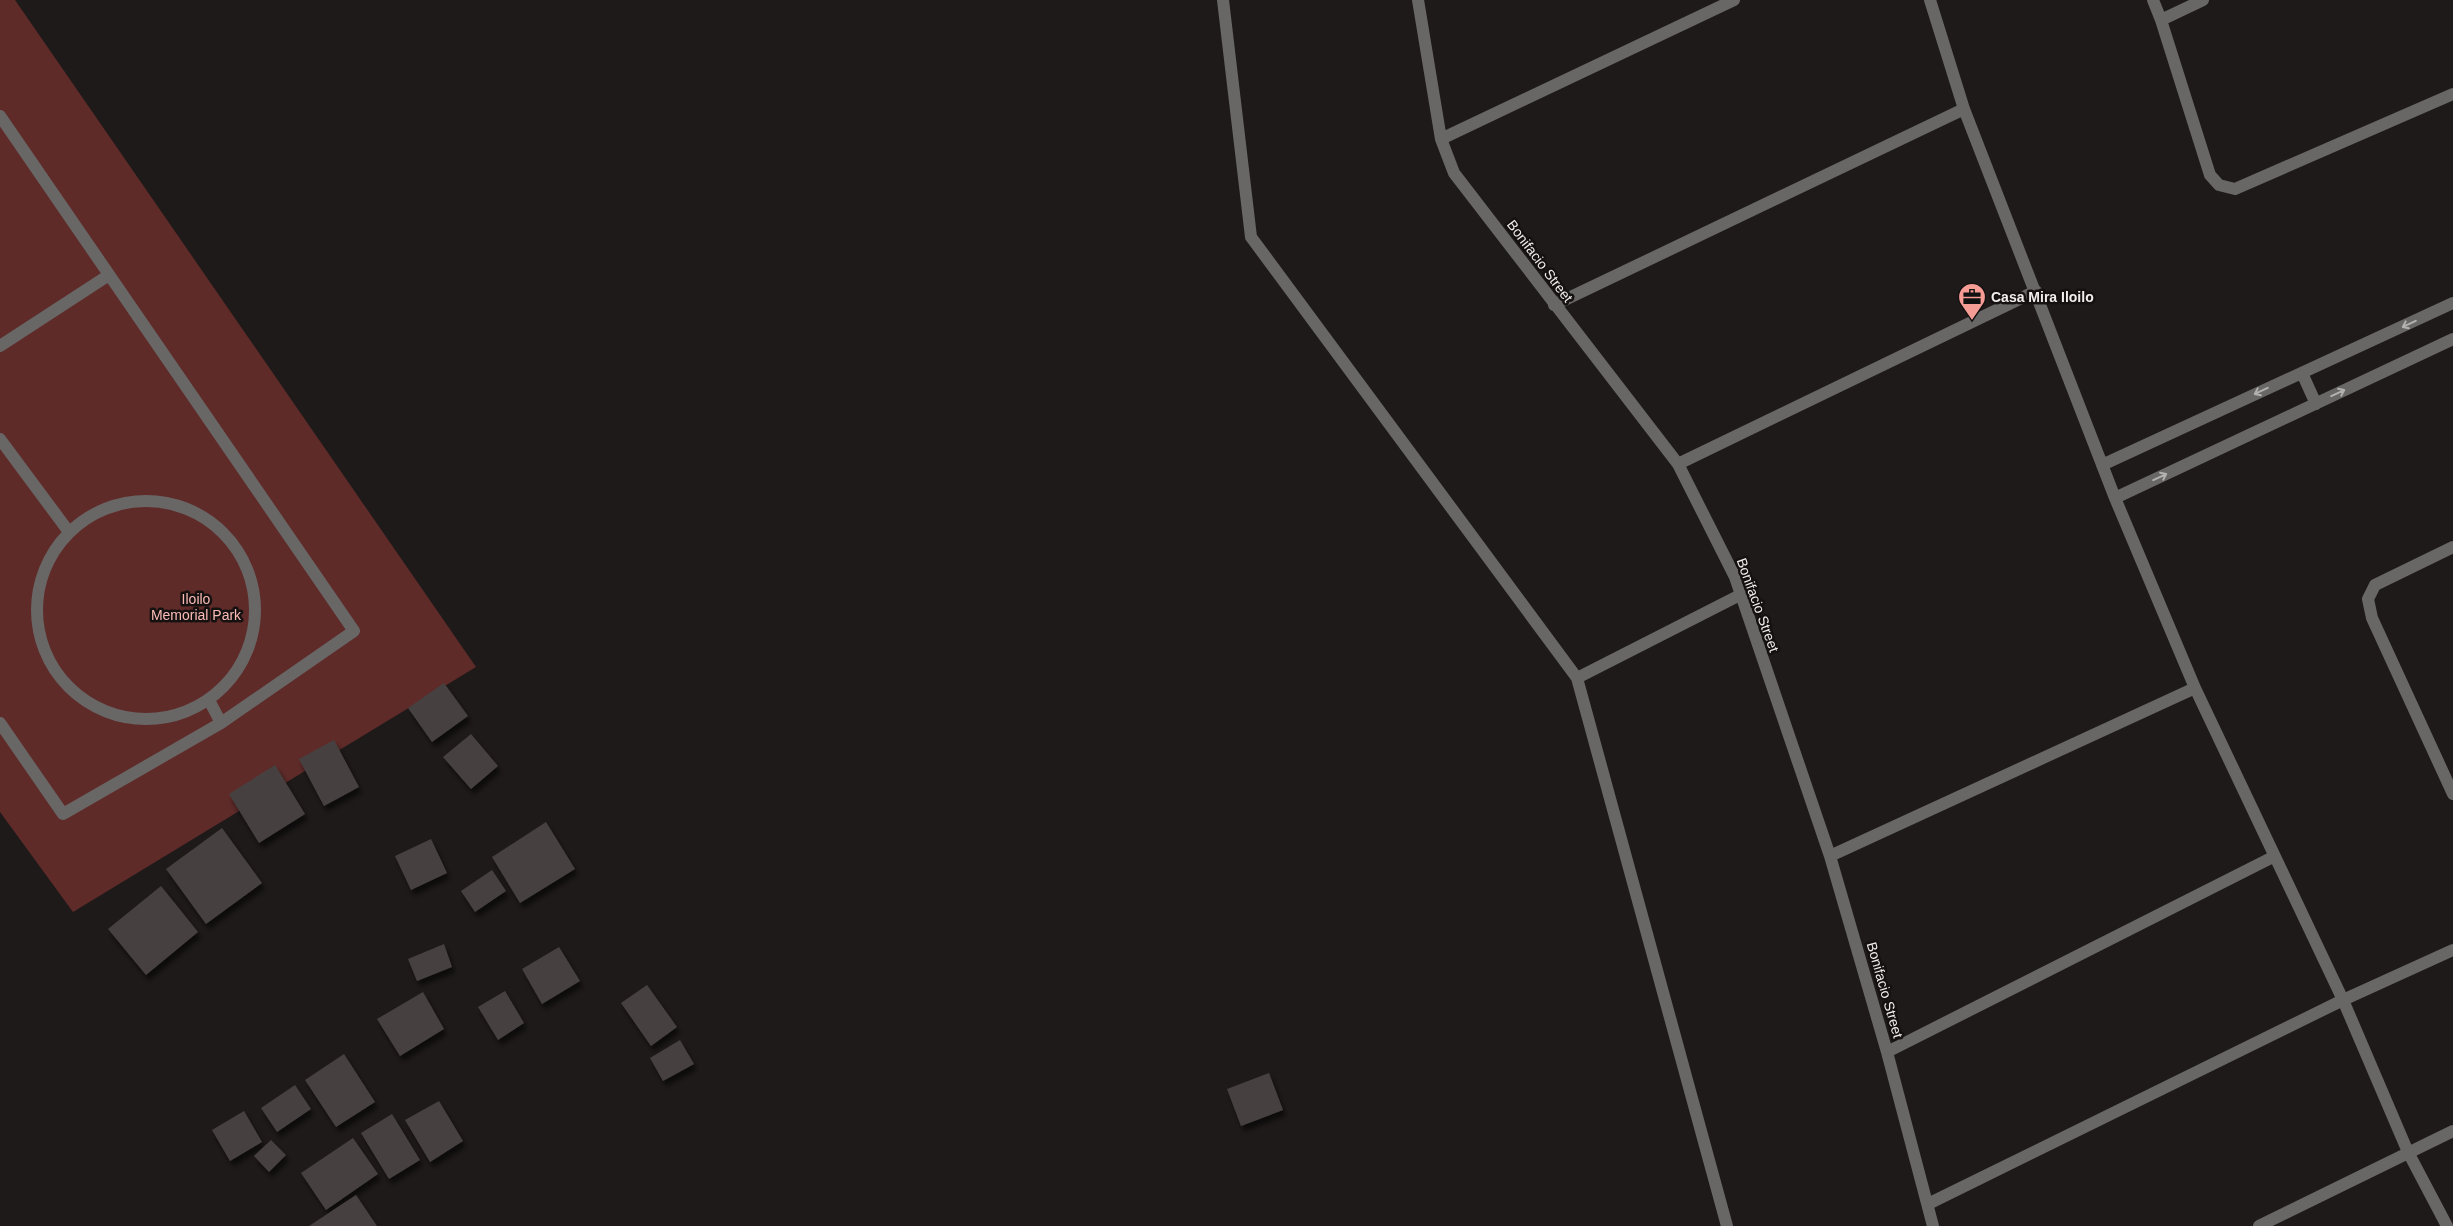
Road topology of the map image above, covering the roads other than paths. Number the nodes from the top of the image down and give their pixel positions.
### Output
1 (1224, 0) edge
2 (1418, 0) edge
3 (1734, 0) edge
4 (1930, 0) edge
5 (2154, 0) edge
6 (2202, 0) edge
7 (2161, 20) junction
8 (2453, 94) edge
9 (1964, 109) junction
10 (0, 116) edge
11 (1441, 139) junction
12 (109, 274) junction
13 (2036, 291) junction
14 (2453, 303) edge
15 (1554, 305) junction
16 (2453, 339) edge
17 (0, 346) edge
18 (2302, 373) junction
19 (2316, 404) junction
20 (0, 439) edge
21 (1678, 464) junction
22 (2102, 465) junction
23 (2116, 498) junction
24 (69, 532) junction
25 (2453, 547) edge
26 (1740, 595) junction
27 (1577, 678) junction
28 (2195, 688) junction
29 (208, 700) junction
30 (221, 723) junction
31 (0, 724) edge
32 (2453, 794) edge
33 (1830, 856) junction
34 (2273, 857) junction
35 (2453, 950) edge
36 (2343, 1000) junction
37 (1887, 1052) junction
38 (2453, 1131) edge
39 (2408, 1152) junction
40 (1928, 1204) junction
41 (1726, 1226) edge
42 (1933, 1226) edge
43 (2258, 1226) edge
44 (2447, 1226) edge

1 - 27 street
2 - 11 street, Bonifacio Street
3 - 11 street
4 - 9 street
5 - 7 street
6 - 7 street
7 - 8 street
9 - 13 street
9 - 15 street
10 - 12 street
11 - 15 street, Bonifacio Street
12 - 17 street
12 - 30 street
13 - 21 street
13 - 22 street
14 -> 18 street
15 - 21 street, Bonifacio Street
19 -> 16 street
18 - 19 street
18 -> 22 street
23 -> 19 street
20 - 24 street
21 - 26 street, Bonifacio Street
22 - 23 street
23 - 28 street
24 - 29 street
24 - 29 street
25 - 32 street
26 - 27 street
26 - 33 street, Bonifacio Street
27 - 41 street
28 - 33 street
28 - 34 street
29 - 30 street
30 - 31 street
33 - 37 street, Bonifacio Street
34 - 36 street
34 - 37 street
35 - 36 street
36 - 39 street
36 - 40 street
37 - 40 street, Bonifacio Street
38 - 39 street
39 - 43 street
39 - 44 street
40 - 42 street, Bonifacio Street

